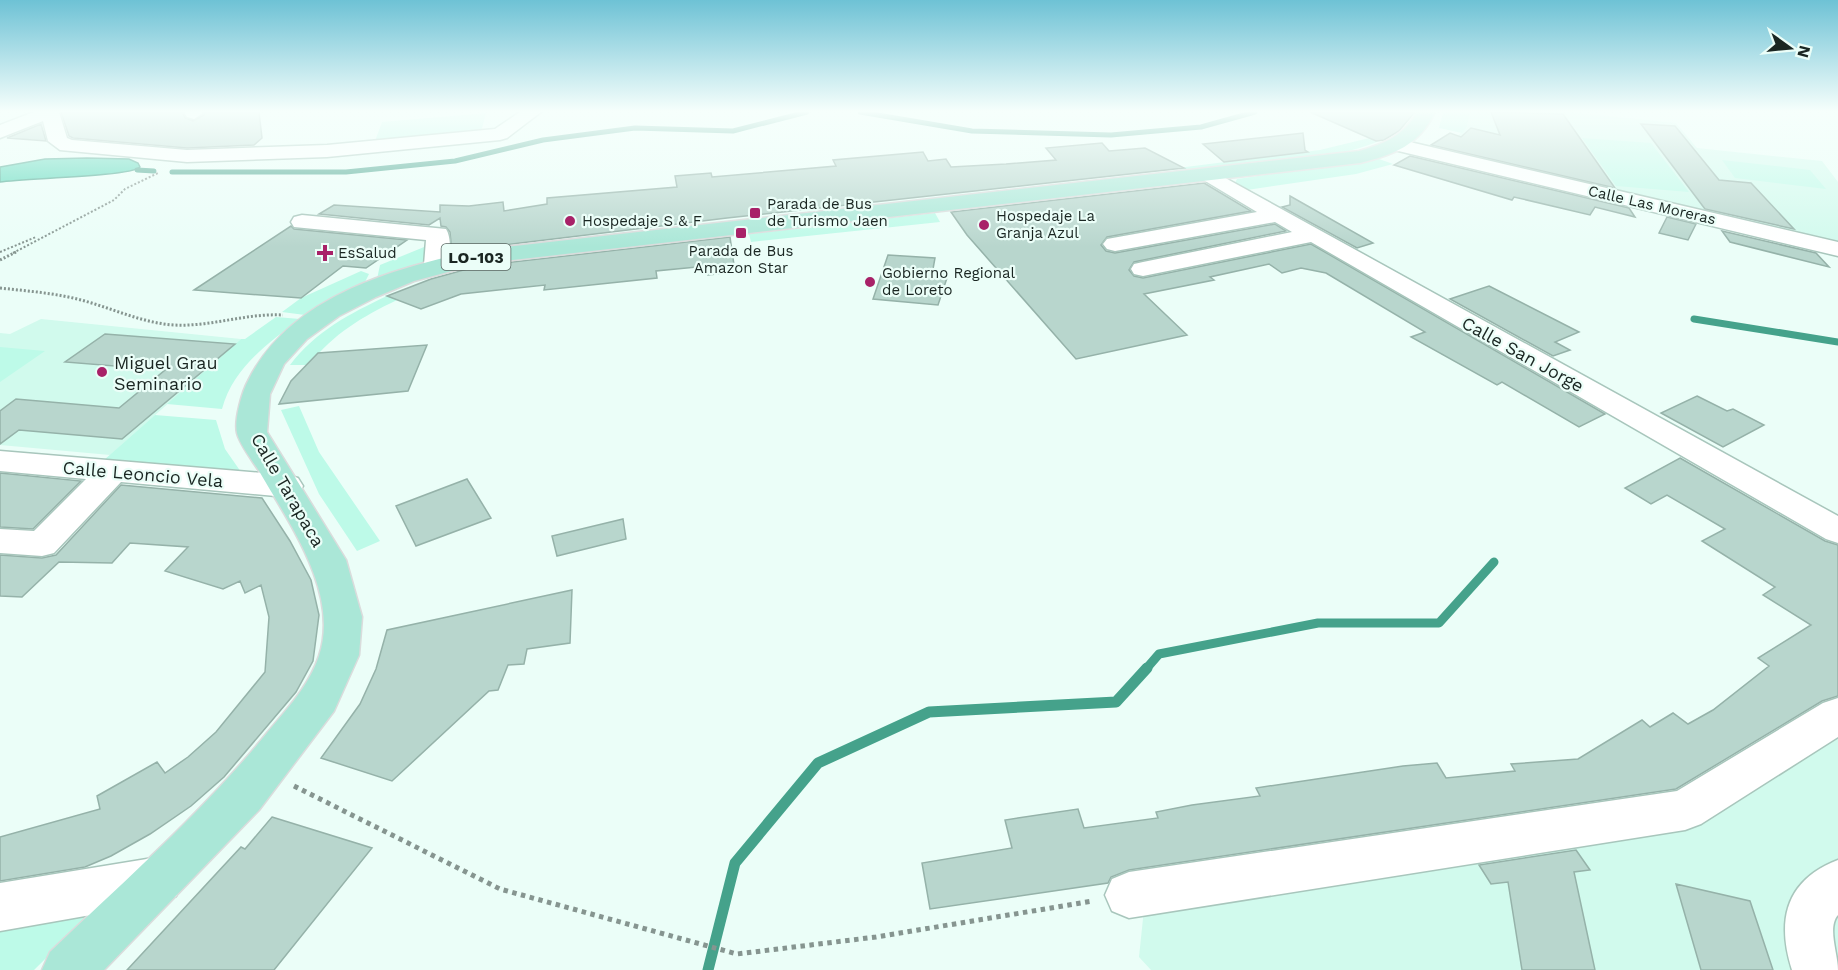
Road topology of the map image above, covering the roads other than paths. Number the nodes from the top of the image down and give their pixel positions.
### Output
1 (1354, 157) edge
2 (1449, 157) edge
3 (1209, 175) junction
4 (1276, 215) junction
5 (302, 222) dead end
6 (1312, 235) junction
7 (1115, 244) dead end
8 (1838, 249) edge
9 (436, 265) junction
10 (1143, 269) dead end
11 (0, 461) edge
12 (113, 471) junction
13 (286, 486) junction
14 (1838, 531) edge
15 (0, 541) edge
16 (1838, 715) edge
17 (159, 880) junction
18 (1838, 883) edge
19 (1129, 895) road end
20 (0, 907) edge
21 (69, 970) edge
22 (1818, 970) edge

1 - 3 main road, Calle Tarapaca / LO-103
2 - 8 street, Calle Las Moreras
3 - 4 street, Calle San Jorge
3 - 9 main road, Calle Tarapaca / LO-103
4 - 6 street, Calle San Jorge
4 - 7 street
5 - 9 street
6 - 10 street
6 - 14 street, Calle San Jorge
9 - 13 main road, Calle Tarapaca / LO-103
11 - 12 street, Calle Leoncio Vela
12 - 13 street, Calle Leoncio Vela
12 - 15 street
13 - 17 main road, Calle Tarapaca / LO-103
16 - 19 street
17 - 20 street
17 - 21 main road, Calle Tarapaca / LO-103
18 - 22 street

